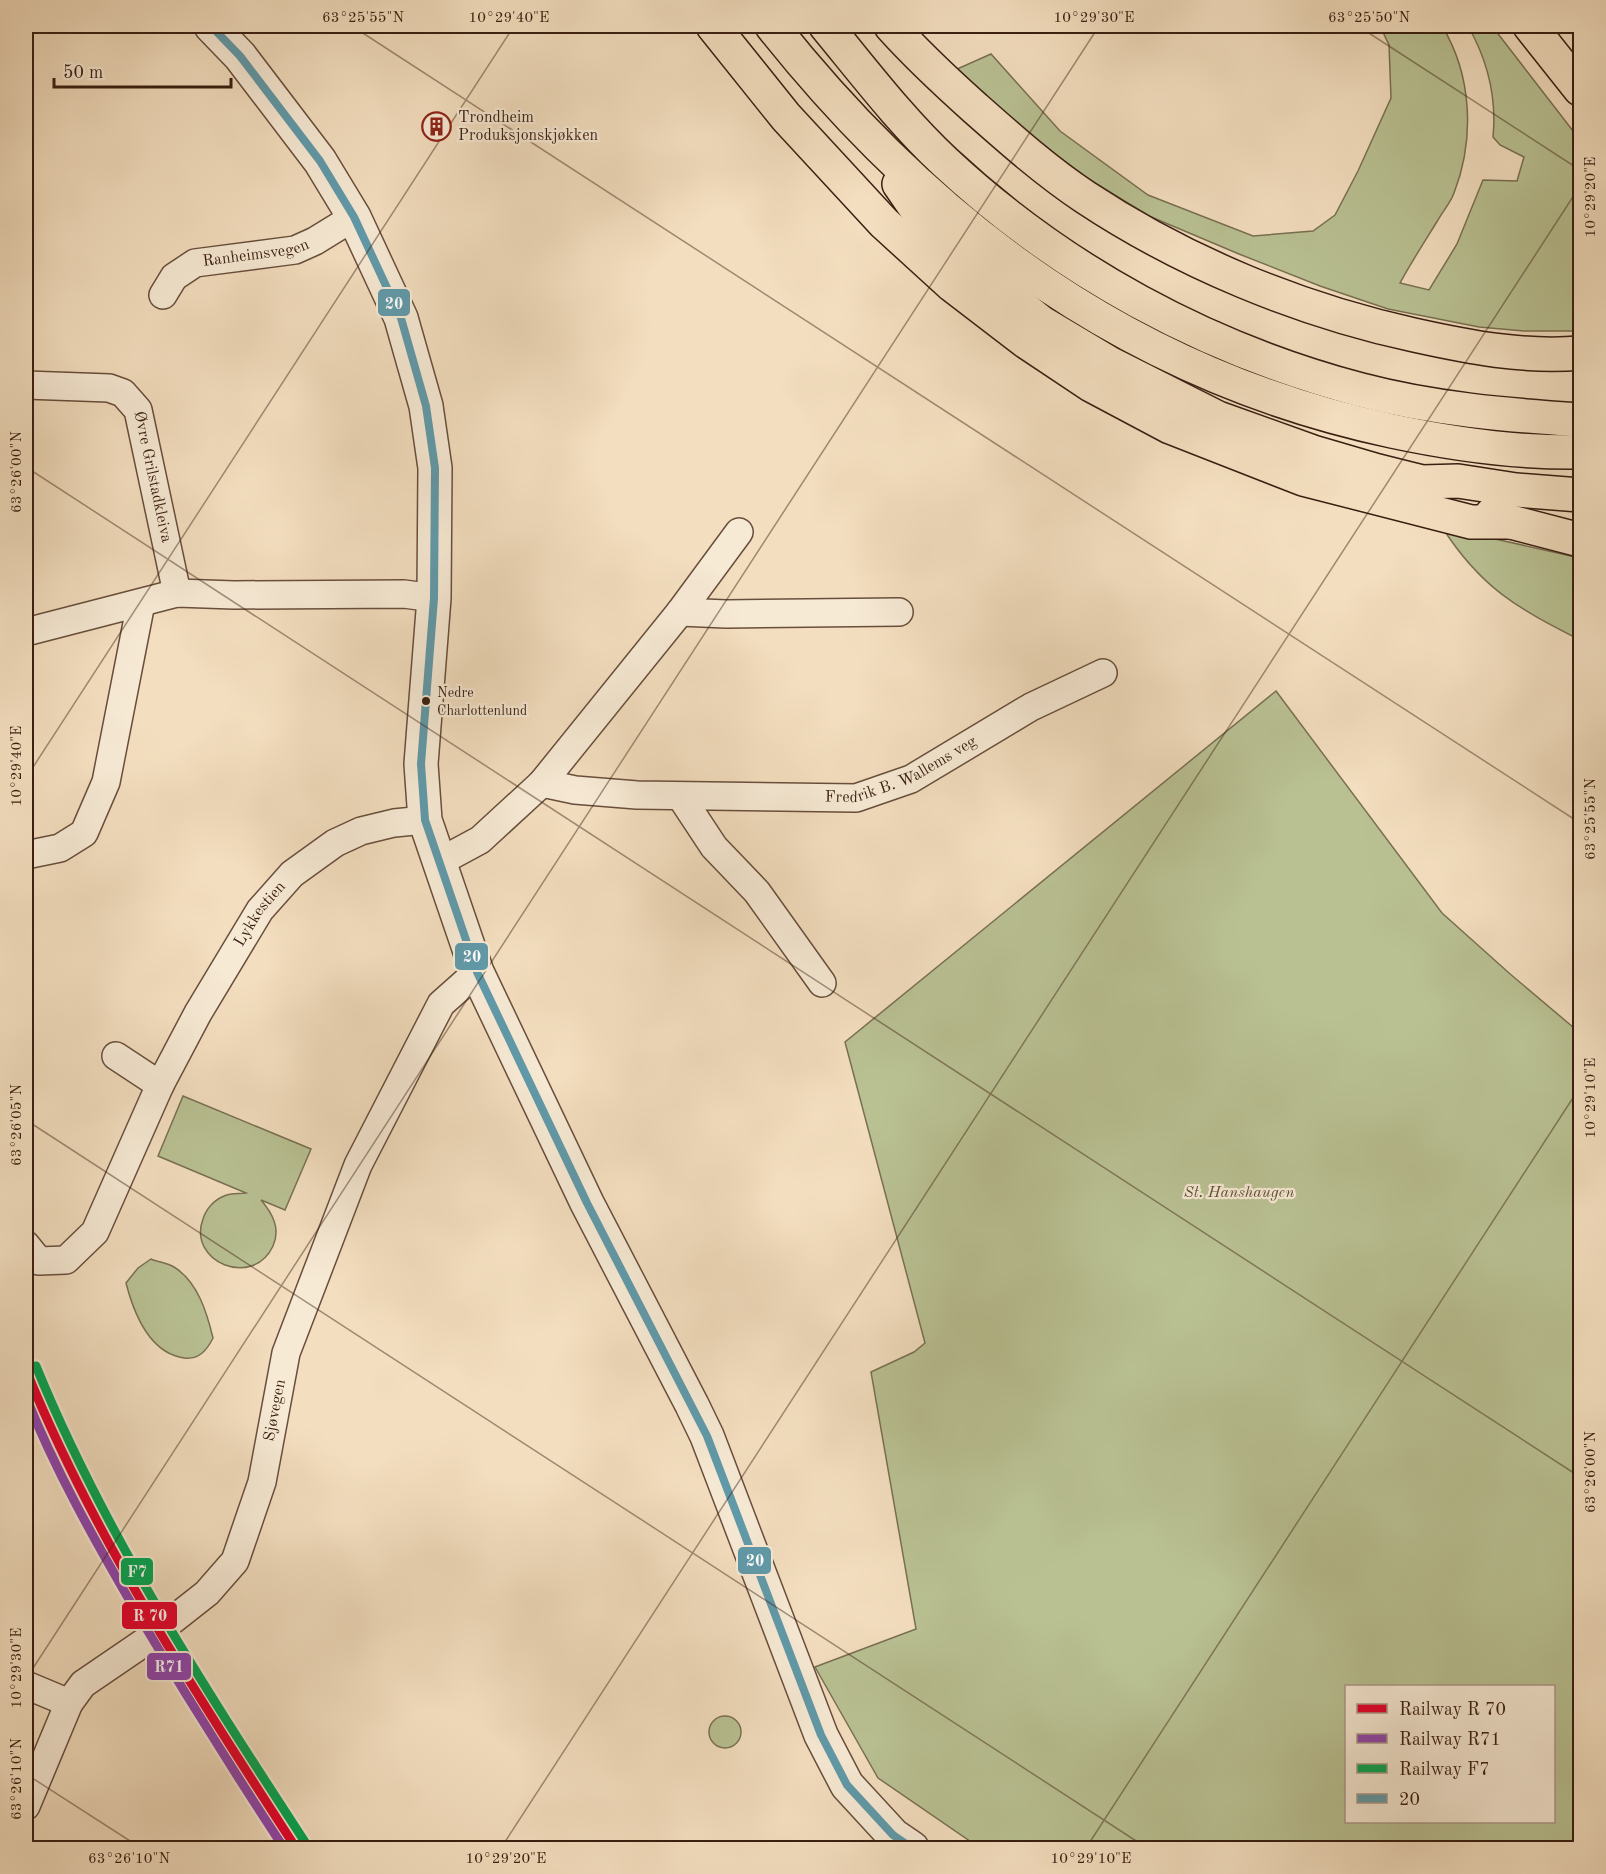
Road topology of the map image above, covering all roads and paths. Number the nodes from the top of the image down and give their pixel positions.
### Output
1 (211, 26) edge
2 (713, 26) edge
3 (772, 26) edge
4 (826, 26) edge
5 (891, 26) edge
6 (1530, 26) edge
7 (1580, 88) edge
8 (858, 125) junction
9 (354, 217) junction
10 (163, 295) dead end
11 (1581, 353) edge
12 (26, 385) edge
13 (1581, 420) edge
14 (1581, 452) edge
15 (1422, 482) junction
16 (1581, 495) edge
17 (1511, 522) junction
18 (739, 532) dead end
19 (1581, 540) edge
20 (177, 593) junction
21 (434, 598) junction
22 (141, 603) junction
23 (680, 612) junction
24 (900, 612) dead end
25 (26, 632) edge
26 (1102, 673) dead end
27 (542, 783) junction
28 (681, 797) junction
29 (425, 820) junction
30 (26, 855) edge
31 (441, 861) junction
32 (477, 972) junction
33 (822, 983) dead end
34 (116, 1056) dead end
35 (160, 1085) junction
36 (26, 1245) edge
37 (26, 1686) edge
38 (69, 1703) junction
39 (26, 1806) edge
40 (912, 1848) edge

1 - 9 street
2 - 17 main road
3 - 8 main road
4 - 13 main road
5 - 11 main road
6 - 7 main road
8 - 14 main road
8 - 15 main road
9 - 10 street, Ranheimsvegen
9 - 21 street
12 - 20 street, Øvre Grilstadkleiva
15 - 16 main road
15 - 17 main road
17 - 19 main road
18 - 23 street
20 - 21 street
20 - 22 street
21 - 29 street
22 - 25 street
22 - 30 street
23 - 24 street
23 - 27 street
26 - 28 street, Fredrik B. Wallems veg
27 - 28 street, Fredrik B. Wallems veg
27 - 31 street
28 - 33 street
29 - 31 street
29 - 35 street, Lykkestien
31 - 32 street
32 - 38 street, Sjøvegen
32 - 40 street
34 - 35 street
35 - 36 street, Lykkestien
37 - 38 street
38 - 39 street, Sjøvegen

